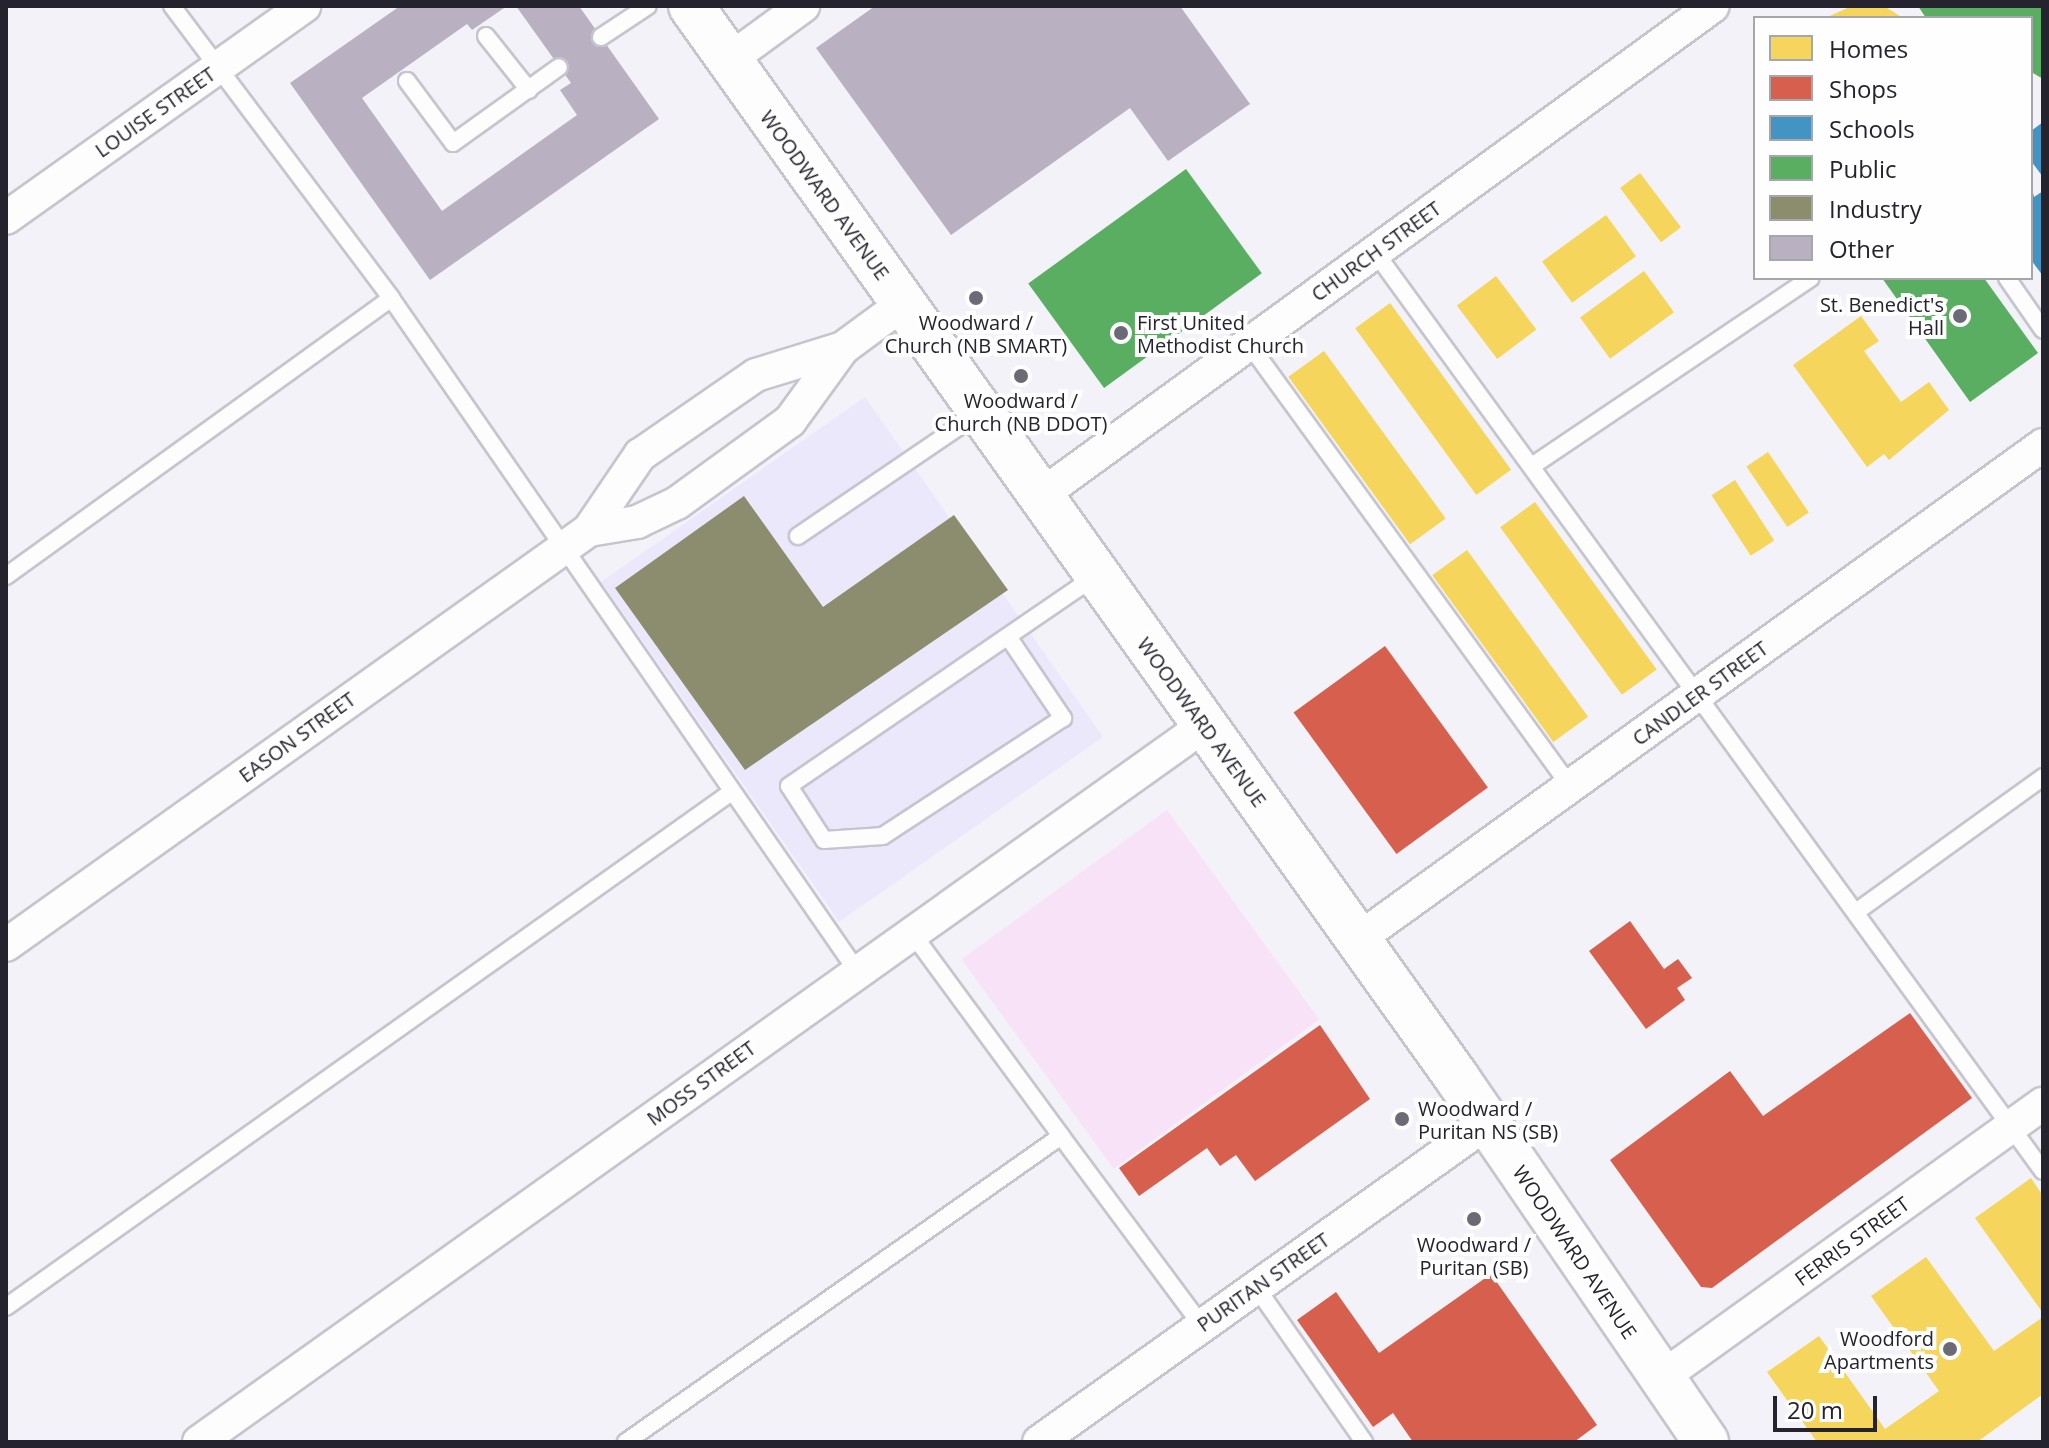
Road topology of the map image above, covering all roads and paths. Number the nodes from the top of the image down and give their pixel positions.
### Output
1 (172, 6) edge
2 (304, 6) edge
3 (648, 6) edge
4 (691, 6) edge
5 (803, 6) edge
6 (1713, 6) edge
7 (486, 36) dead end
8 (601, 37) dead end
9 (729, 60) junction
10 (559, 67) dead end
11 (217, 68) junction
12 (407, 81) dead end
13 (529, 90) junction
14 (6, 218) edge
15 (1375, 252) junction
16 (1808, 280) edge
17 (2008, 280) edge
18 (391, 298) junction
19 (903, 304) junction
20 (2043, 330) edge
21 (1249, 344) junction
22 (843, 348) junction
23 (981, 412) junction
24 (2043, 445) edge
25 (1532, 466) junction
26 (1040, 496) junction
27 (798, 536) dead end
28 (576, 538) junction
29 (1097, 575) junction
30 (6, 576) edge
31 (1009, 638) junction
32 (1698, 694) junction
33 (1205, 725) junction
34 (2043, 777) edge
35 (1570, 786) junction
36 (730, 793) junction
37 (1856, 912) junction
38 (912, 933) junction
39 (1357, 940) junction
40 (6, 945) edge
41 (857, 971) junction
42 (2043, 1104) edge
43 (1487, 1123) junction
44 (2011, 1126) junction
45 (1061, 1136) junction
46 (2043, 1171) edge
47 (1256, 1287) junction
48 (6, 1307) edge
49 (1202, 1326) junction
50 (1661, 1378) junction
51 (199, 1442) edge
52 (626, 1442) edge
53 (1039, 1442) edge
54 (1364, 1442) edge
55 (1706, 1442) edge

1 - 11 lane
2 - 11 street, LOUISE STREET
3 - 8 lane
4 - 9 main road, WOODWARD AVENUE
5 - 9 street
6 - 15 street, CHURCH STREET
7 - 13 lane
9 - 19 main road, WOODWARD AVENUE
10 - 13 lane
11 - 14 street, LOUISE STREET
11 - 18 lane
12 - 13 lane
15 - 21 street, CHURCH STREET
15 - 25 lane
16 - 25 lane
17 - 20 lane
18 - 28 lane
18 - 30 lane
19 - 22 street, EASON STREET
19 - 23 main road, WOODWARD AVENUE
21 - 26 street, CHURCH STREET
21 - 35 lane
22 - 28 street, EASON STREET
22 - 28 street, EASON STREET
23 - 26 main road, WOODWARD AVENUE
23 - 27 lane
24 - 32 street, CANDLER STREET
25 - 32 lane
26 - 29 main road, WOODWARD AVENUE
28 - 36 lane
28 - 40 street, EASON STREET
29 - 31 lane
29 - 33 main road, WOODWARD AVENUE
31 - 31 lane
32 - 35 street, CANDLER STREET
32 - 37 lane
33 - 38 street, MOSS STREET
33 - 39 main road, WOODWARD AVENUE
34 - 37 lane
35 - 39 street, CANDLER STREET
36 - 41 lane
36 - 48 lane
37 - 44 lane
38 - 41 street, MOSS STREET
38 - 45 lane
39 - 43 main road, WOODWARD AVENUE
41 - 51 street, MOSS STREET
42 - 44 street, FERRIS STREET
43 - 47 street, PURITAN STREET
43 - 50 main road, WOODWARD AVENUE
44 - 46 lane
44 - 50 street, FERRIS STREET
45 - 49 lane
45 - 52 lane
47 - 49 street, PURITAN STREET
47 - 54 lane
49 - 53 street, PURITAN STREET
50 - 55 main road, WOODWARD AVENUE

